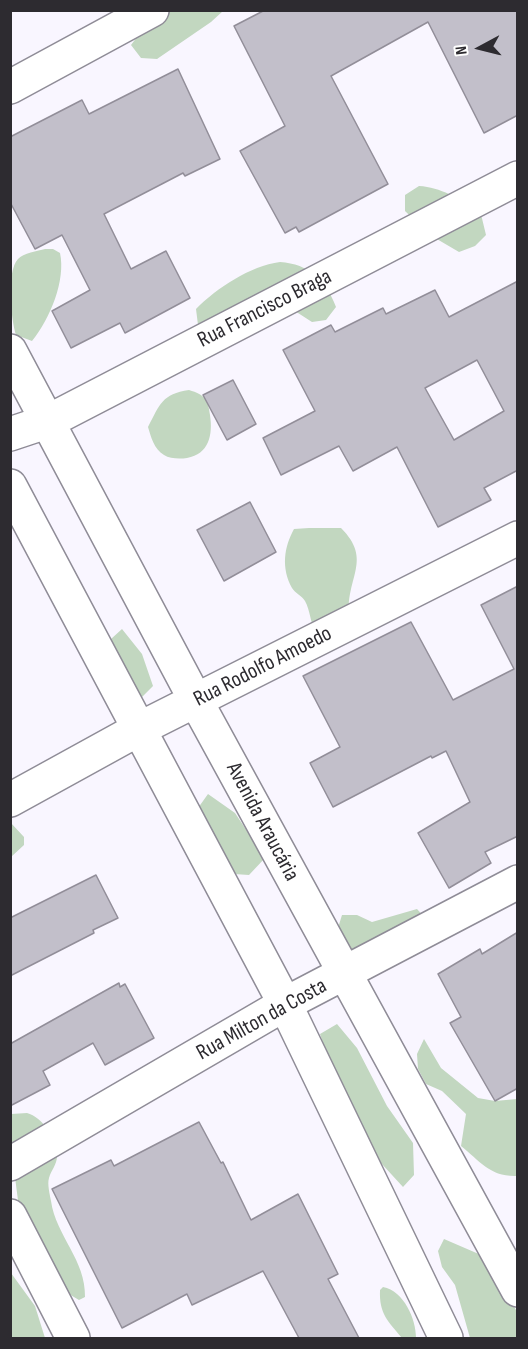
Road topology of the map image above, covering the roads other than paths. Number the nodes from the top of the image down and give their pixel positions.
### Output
1 (152, 10) edge
2 (10, 87) edge
3 (518, 178) edge
4 (10, 351) edge
5 (49, 421) junction
6 (10, 434) edge
7 (10, 486) edge
8 (518, 538) edge
9 (196, 701) junction
10 (140, 729) junction
11 (10, 800) edge
12 (518, 882) edge
13 (344, 974) junction
14 (285, 1004) junction
15 (10, 1164) edge
16 (10, 1216) edge
17 (518, 1290) edge
18 (73, 1338) edge
19 (446, 1338) edge

1 - 2 street
3 - 5 street, Rua Francisco Braga
4 - 5 street, Avenida Araucária
5 - 6 street, Rua Francisco Braga
5 - 9 street, Avenida Araucária
7 - 10 street
8 - 9 street, Rua Rodolfo Amoedo
9 - 10 street, Rua Rodolfo Amoedo
9 - 13 street, Avenida Araucária
10 - 11 street, Rua Rodolfo Amoedo
10 - 14 street
12 - 13 street, Rua Milton da Costa
13 - 14 street, Rua Milton da Costa
13 - 17 street, Avenida Araucária
14 - 15 street, Rua Milton da Costa
14 - 19 street
16 - 18 street

